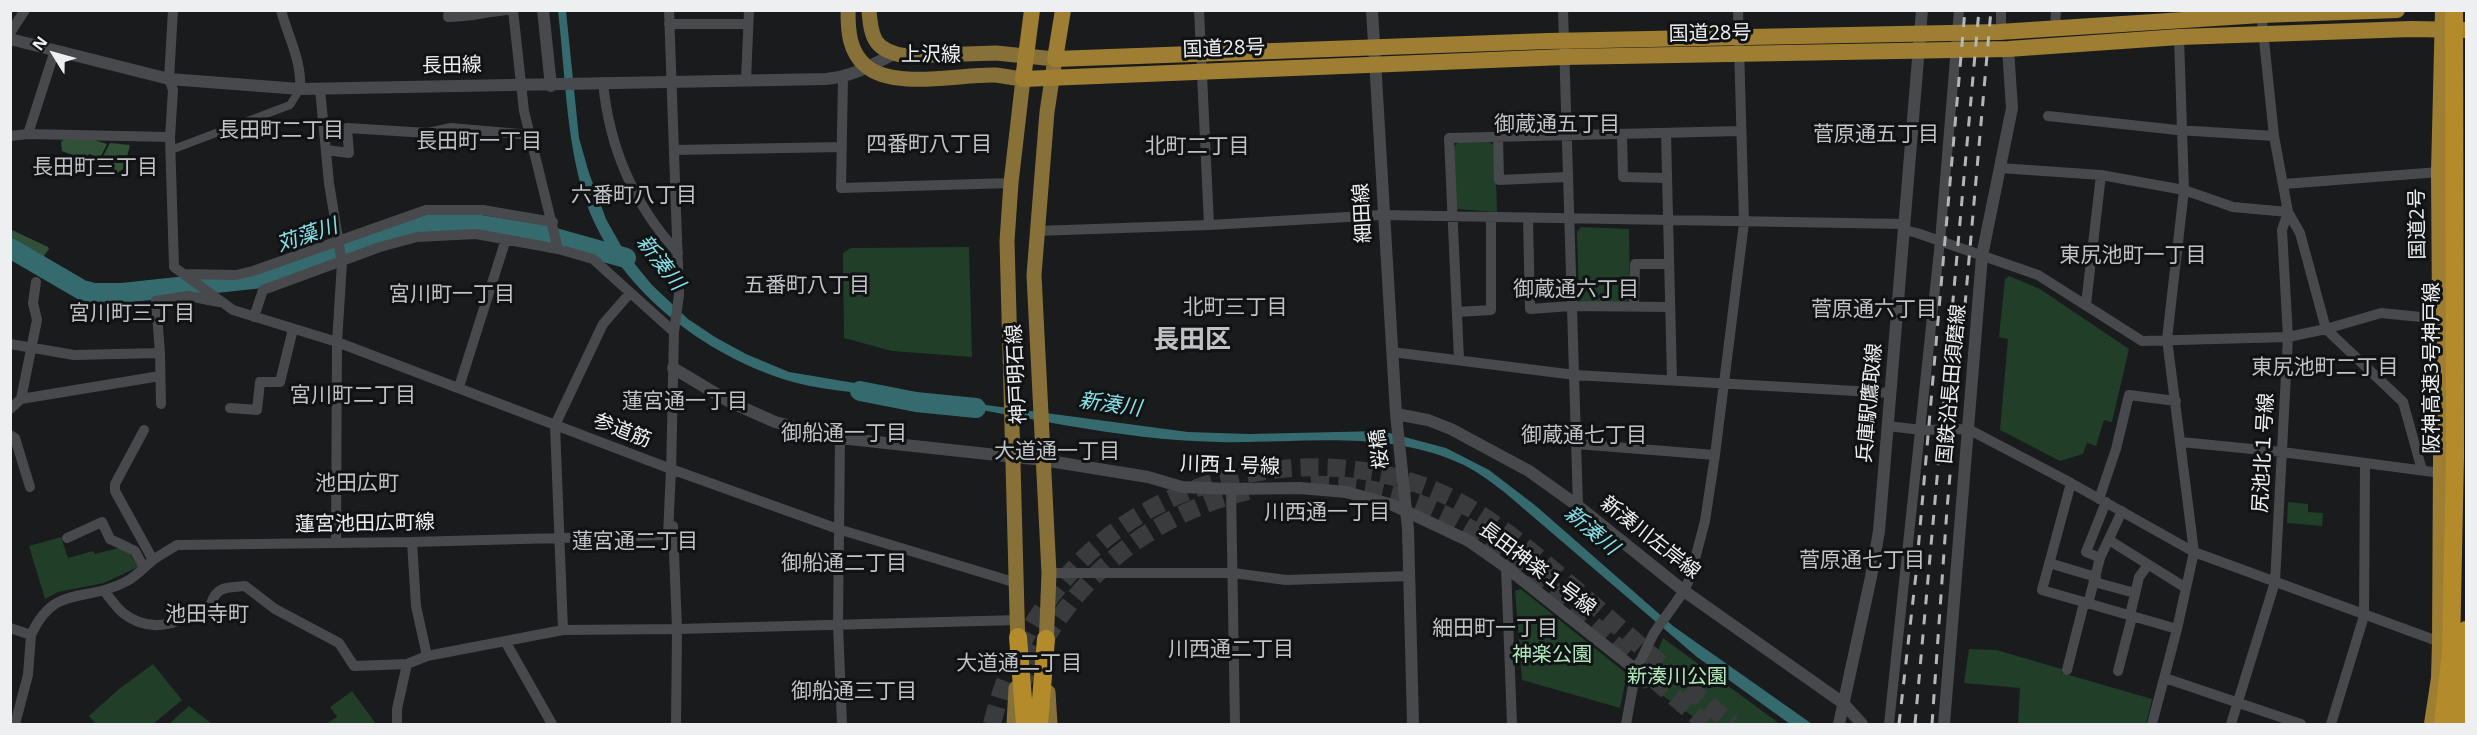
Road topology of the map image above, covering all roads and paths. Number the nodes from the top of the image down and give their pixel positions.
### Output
1 (25, 10) edge
2 (173, 10) edge
3 (281, 10) edge
4 (507, 10) edge
5 (513, 10) edge
6 (543, 10) edge
7 (669, 10) edge
8 (749, 10) edge
9 (848, 10) edge
10 (869, 10) edge
11 (1032, 10) edge
12 (1063, 10) edge
13 (1199, 10) edge
14 (1372, 10) edge
15 (1563, 10) edge
16 (1738, 10) edge
17 (1923, 10) edge
18 (1959, 10) edge
19 (2001, 10) edge
20 (2056, 10) edge
21 (2397, 10) edge
22 (2442, 10) edge
23 (2454, 10) edge
24 (2389, 11) edge
25 (2305, 12) edge
26 (2346, 12) edge
27 (2261, 13) edge
28 (448, 14) edge
29 (471, 14) edge
30 (669, 24) junction
31 (748, 24) junction
32 (2055, 29) junction
33 (2466, 30) edge
34 (2443, 31) junction
35 (2000, 32) junction
36 (10, 33) edge
37 (2265, 35) junction
38 (1739, 36) junction
39 (2179, 37) junction
40 (10, 39) edge
41 (1563, 40) junction
42 (1920, 42) junction
43 (1957, 42) junction
44 (1374, 46) junction
45 (2008, 49) junction
46 (55, 50) junction
47 (1200, 53) junction
48 (894, 54) junction
49 (1739, 54) junction
50 (1026, 57) junction
51 (1564, 57) junction
52 (1055, 59) junction
53 (1376, 66) junction
54 (867, 68) junction
55 (1200, 71) junction
56 (843, 78) junction
57 (169, 79) junction
58 (1023, 79) junction
59 (1051, 79) junction
60 (746, 80) junction
61 (671, 81) junction
62 (603, 82) junction
63 (522, 85) junction
64 (551, 86) junction
65 (300, 89) junction
66 (320, 89) junction
67 (2048, 116) dead end
68 (2182, 130) junction
69 (1741, 131) junction
70 (1666, 133) junction
71 (28, 134) junction
72 (1566, 134) junction
73 (1622, 134) junction
74 (531, 135) junction
75 (10, 136) edge
76 (1498, 136) junction
77 (2274, 136) junction
78 (170, 137) junction
79 (842, 147) junction
80 (171, 150) junction
81 (326, 150) junction
82 (674, 150) junction
83 (2000, 168) junction
84 (2439, 172) junction
85 (2101, 176) junction
86 (1567, 177) junction
87 (1666, 178) junction
88 (1011, 183) junction
89 (2284, 184) junction
90 (2184, 190) junction
91 (2288, 212) junction
92 (1382, 215) junction
93 (1453, 217) junction
94 (1491, 218) junction
95 (1528, 219) junction
96 (1568, 220) junction
97 (1667, 221) junction
98 (1744, 223) junction
99 (1209, 225) junction
100 (554, 226) junction
101 (1904, 227) junction
102 (1036, 231) junction
103 (340, 239) junction
104 (506, 239) junction
105 (1940, 241) junction
106 (558, 249) junction
107 (678, 253) junction
108 (1982, 256) junction
109 (342, 263) junction
110 (1668, 264) junction
111 (188, 276) junction
112 (36, 282) dead end
113 (630, 293) junction
114 (215, 298) junction
115 (2086, 304) junction
116 (1572, 306) junction
117 (1634, 306) junction
118 (1670, 307) junction
119 (1457, 312) junction
120 (254, 317) junction
121 (2441, 319) junction
122 (293, 329) junction
123 (2326, 329) junction
124 (674, 332) junction
125 (2288, 337) junction
126 (2167, 339) junction
127 (337, 342) junction
128 (10, 344) edge
129 (30, 349) junction
130 (1392, 352) junction
131 (160, 353) junction
132 (1459, 359) junction
133 (673, 368) junction
134 (1575, 375) junction
135 (160, 376) junction
136 (1672, 380) junction
137 (1726, 383) junction
138 (459, 387) junction
139 (1891, 393) junction
140 (21, 399) junction
141 (2176, 401) junction
142 (161, 404) dead end
143 (230, 408) dead end
144 (10, 409) edge
145 (1396, 414) junction
146 (555, 425) junction
147 (1888, 426) junction
148 (1968, 429) junction
149 (144, 430) dead end
150 (1921, 430) junction
151 (10, 435) edge
152 (840, 438) junction
153 (2181, 442) junction
154 (1577, 444) junction
155 (1013, 450) junction
156 (2282, 452) junction
157 (1042, 454) junction
158 (1715, 455) junction
159 (2365, 464) junction
160 (671, 469) junction
161 (2422, 470) junction
162 (2441, 472) junction
163 (2466, 482) edge
164 (2071, 483) junction
165 (30, 487) dead end
166 (1231, 489) junction
167 (2102, 500) junction
168 (1578, 506) junction
169 (1407, 511) junction
170 (2122, 511) junction
171 (838, 529) junction
172 (67, 538) dead end
173 (558, 538) junction
174 (2109, 540) junction
175 (336, 542) junction
176 (412, 542) junction
177 (139, 548) junction
178 (2194, 552) junction
179 (2100, 558) junction
180 (153, 560) junction
181 (2049, 563) junction
182 (2148, 565) junction
183 (1506, 567) junction
184 (144, 568) junction
185 (1049, 573) junction
186 (1233, 573) junction
187 (1410, 576) junction
188 (2095, 579) junction
189 (2275, 582) junction
190 (1017, 583) junction
191 (2186, 588) junction
192 (104, 591) junction
193 (1684, 591) junction
194 (2135, 593) junction
195 (2086, 604) junction
196 (2452, 605) junction
197 (2364, 616) junction
198 (2132, 617) junction
199 (838, 625) junction
200 (10, 628) edge
201 (1018, 628) junction
202 (677, 629) junction
203 (2177, 629) junction
204 (563, 630) junction
205 (2466, 630) edge
206 (31, 635) junction
207 (1046, 639) junction
208 (504, 641) junction
209 (2440, 642) junction
210 (427, 657) junction
211 (407, 664) junction
212 (1636, 670) junction
213 (2067, 670) dead end
214 (2118, 671) dead end
215 (2165, 678) junction
216 (2464, 678) junction
217 (2238, 702) junction
218 (1843, 703) junction
219 (15, 724) edge
220 (397, 724) edge
221 (552, 724) edge
222 (676, 724) edge
223 (842, 724) edge
224 (1014, 724) edge
225 (1025, 724) edge
226 (1039, 724) edge
227 (1050, 724) edge
228 (1235, 724) edge
229 (1413, 724) edge
230 (1512, 724) edge
231 (1626, 724) edge
232 (1839, 724) edge
233 (1862, 724) edge
234 (1889, 724) edge
235 (1944, 724) edge
236 (2152, 724) edge
237 (2231, 724) edge
238 (2301, 724) edge
239 (2331, 724) edge
240 (2432, 724) edge
241 (2437, 724) edge
242 (2443, 724) edge
243 (2458, 724) edge
244 (2464, 724) edge

1 - 36 street
2 - 57 street
3 - 65 street
4 - 29 street
5 - 63 street
6 - 64 street
7 - 30 street
8 - 31 street
9 - 54 main road
10 - 48 main road, 上沢線
11 - 50 highway
12 - 52 highway
13 - 47 street
14 - 44 street, 細田線
15 - 41 street
16 - 38 street
17 - 42 street, 兵庫駅鷹取線
18 - 43 street
19 - 35 street
20 - 32 street
21 - 24 highway, 国道28号
22 - 34 highway, 国道2号
23 - 196 highway, 阪神高速3号神戸線
24 - 26 highway, 国道28号
25 - 26 highway, 国道28号
25 - 27 highway, 国道28号
27 - 32 highway, 国道28号
27 - 37 street, 尻池北１号線
28 - 29 street
30 - 31 street
30 - 61 street
31 - 60 street
32 - 35 highway, 国道28号
33 - 34 highway, 国道28号
34 - 37 highway, 国道28号
34 - 84 highway, 国道2号
35 - 43 highway, 国道28号
35 - 45 street
37 - 39 highway, 国道28号
37 - 77 street, 尻池北１号線
38 - 41 highway, 国道28号
38 - 42 highway, 国道28号
38 - 49 street
39 - 45 highway, 国道28号
39 - 68 street
40 - 46 street, 長田線
41 - 44 highway, 国道28号
41 - 51 street
42 - 43 highway, 国道28号
42 - 49 highway, 国道28号
42 - 101 street, 兵庫駅鷹取線
43 - 45 highway, 国道28号
43 - 105 street
44 - 47 highway, 国道28号
44 - 53 street, 細田線
45 - 83 street, 国鉄沿長田須磨線
46 - 57 street, 長田線
46 - 71 street
47 - 52 highway, 国道28号
47 - 55 street
48 - 50 main road, 上沢線
48 - 54 street, 長田線
49 - 51 highway, 国道28号
49 - 69 street
50 - 52 main road, 上沢線
50 - 58 highway
51 - 53 highway, 国道28号
51 - 72 street
52 - 59 main road, 神戸明石線
53 - 55 highway, 国道28号
53 - 92 street, 細田線
54 - 56 street, 長田線
54 - 58 main road, 上沢線
55 - 59 highway, 国道28号
55 - 99 street
56 - 60 street, 長田線
56 - 79 street
57 - 65 street, 長田線
57 - 78 street
58 - 59 highway, 国道28号
58 - 88 main road, 神戸明石線
59 - 102 main road, 神戸明石線
60 - 61 street, 長田線
61 - 62 street, 長田線
61 - 82 street
62 - 64 street, 長田線
62 - 107 street
63 - 64 street, 長田線
63 - 66 street, 長田線
63 - 74 street
65 - 66 street, 長田線
65 - 80 street
66 - 81 street
67 - 68 street
68 - 77 street
68 - 90 street
69 - 70 street
69 - 98 street
70 - 73 street
70 - 87 street
71 - 75 street
71 - 78 street
72 - 73 street
72 - 76 street
72 - 86 street
73 - 87 street
74 - 81 street
74 - 100 street
76 - 86 street
76 - 93 street
77 - 89 street, 尻池北１号線
78 - 80 street
79 - 82 street
79 - 88 street
80 - 111 street
81 - 103 street
82 - 107 street
83 - 85 street
83 - 108 street, 国鉄沿長田須磨線
84 - 89 street
84 - 121 highway, 国道2号
85 - 90 street
85 - 115 street
86 - 96 street
87 - 97 street
88 - 155 main road, 神戸明石線
89 - 91 street, 尻池北１号線
90 - 91 street
90 - 126 street
91 - 123 street
91 - 125 street, 尻池北１号線
92 - 93 street
92 - 99 street
92 - 130 street, 細田線
93 - 94 street
93 - 119 street
94 - 95 street
94 - 119 street
95 - 96 street
95 - 116 street
96 - 97 street
96 - 116 street
97 - 98 street
97 - 110 street
98 - 101 street
98 - 137 street
99 - 102 street
100 - 103 street
100 - 106 street
101 - 105 street
101 - 139 street, 兵庫駅鷹取線
102 - 157 main road, 神戸明石線
103 - 109 street
103 - 111 street
104 - 106 street
104 - 109 street
104 - 138 street
105 - 108 street
105 - 150 street
106 - 113 street
107 - 124 street
108 - 115 street
108 - 148 street, 国鉄沿長田須磨線
109 - 120 street
109 - 127 street
110 - 117 street
110 - 118 street
111 - 114 street
112 - 129 street
113 - 124 street
113 - 146 street
114 - 120 street, 参道筋
114 - 131 street, 参道筋
115 - 126 street
116 - 117 street
116 - 134 street
117 - 118 street
118 - 136 street
119 - 132 street
120 - 122 street, 参道筋
121 - 123 street
121 - 162 highway, 国道2号
122 - 127 street, 参道筋
122 - 143 street
123 - 125 street
123 - 161 street
124 - 133 street
125 - 126 street
125 - 156 street, 尻池北１号線
126 - 141 street
127 - 138 street, 参道筋
127 - 175 street
128 - 129 street
129 - 131 street
129 - 140 street
130 - 132 street
130 - 145 street, 細田線
131 - 135 street
132 - 134 street
133 - 152 street, 川西１号線
133 - 160 street
134 - 136 street
134 - 154 street
135 - 140 street
135 - 142 street
136 - 137 street
137 - 139 street
137 - 158 street
138 - 146 street, 参道筋
139 - 147 street, 兵庫駅鷹取線
140 - 144 street
141 - 153 street
141 - 167 street
145 - 168 street, 新湊川左岸線
145 - 169 street, 桜橋
146 - 160 street, 参道筋
146 - 173 street
147 - 150 street
147 - 218 street, 兵庫駅鷹取線
148 - 150 street
148 - 164 street
148 - 235 street, 国鉄沿長田須磨線
149 - 177 street
150 - 234 street
151 - 165 street
152 - 155 street, 川西１号線
152 - 171 street
153 - 156 street
153 - 178 street
154 - 158 street
154 - 168 street
155 - 157 street, 川西１号線
155 - 190 main road, 神戸明石線
156 - 159 street
156 - 189 street, 尻池北１号線
157 - 166 street, 川西１号線
157 - 185 main road, 神戸明石線
158 - 193 street
159 - 161 street
159 - 197 street
160 - 171 street, 参道筋
160 - 173 street, 蓮宮池田広町線
160 - 202 street
161 - 162 street
162 - 163 street
162 - 209 highway, 国道2号
164 - 167 street
164 - 181 street
166 - 169 street, 川西１号線
166 - 186 street
167 - 170 street
167 - 179 street
168 - 193 street, 新湊川左岸線
169 - 183 street, 長田神楽１号線
169 - 187 street
170 - 174 street
170 - 178 street
171 - 190 street, 参道筋
171 - 199 street
172 - 177 street
173 - 176 street, 蓮宮池田広町線
173 - 204 street
174 - 179 street
174 - 182 street
175 - 176 street, 蓮宮池田広町線
175 - 180 street, 蓮宮池田広町線
176 - 210 street
177 - 180 street
177 - 184 street
178 - 189 street
178 - 191 street
179 - 188 street
180 - 184 street, 蓮宮池田広町線
181 - 188 street
181 - 195 street
182 - 191 street
182 - 194 street
183 - 212 street, 長田神楽１号線
183 - 230 street
184 - 192 street, 蓮宮池田広町線
185 - 186 street
185 - 207 main road, 神戸明石線
186 - 187 street
186 - 228 street
187 - 229 street
188 - 194 street
188 - 195 street
189 - 197 street
189 - 217 street, 尻池北１号線
190 - 201 main road, 神戸明石線
191 - 203 street
192 - 206 street, 蓮宮池田広町線
192 - 211 street
193 - 212 street
193 - 218 street, 新湊川左岸線
194 - 198 street
195 - 198 street
195 - 213 street
196 - 241 highway
196 - 242 highway, 阪神高速3号神戸線
197 - 209 street
197 - 239 street
198 - 203 street
198 - 214 street
199 - 201 street
199 - 202 street
199 - 223 street
200 - 206 street
201 - 224 main road, 神戸明石線
201 - 225 highway
202 - 204 street
202 - 222 street
203 - 215 street
204 - 208 street
205 - 216 highway
206 - 219 street
207 - 226 highway
207 - 227 main road, 神戸明石線
208 - 210 street
208 - 221 street
209 - 240 highway, 国道2号
210 - 211 street
211 - 220 street
212 - 231 street
215 - 217 street
215 - 236 street
216 - 243 highway
216 - 244 highway
217 - 237 street, 尻池北１号線
217 - 238 street
218 - 232 street, 兵庫駅鷹取線
218 - 233 street, 新湊川左岸線

